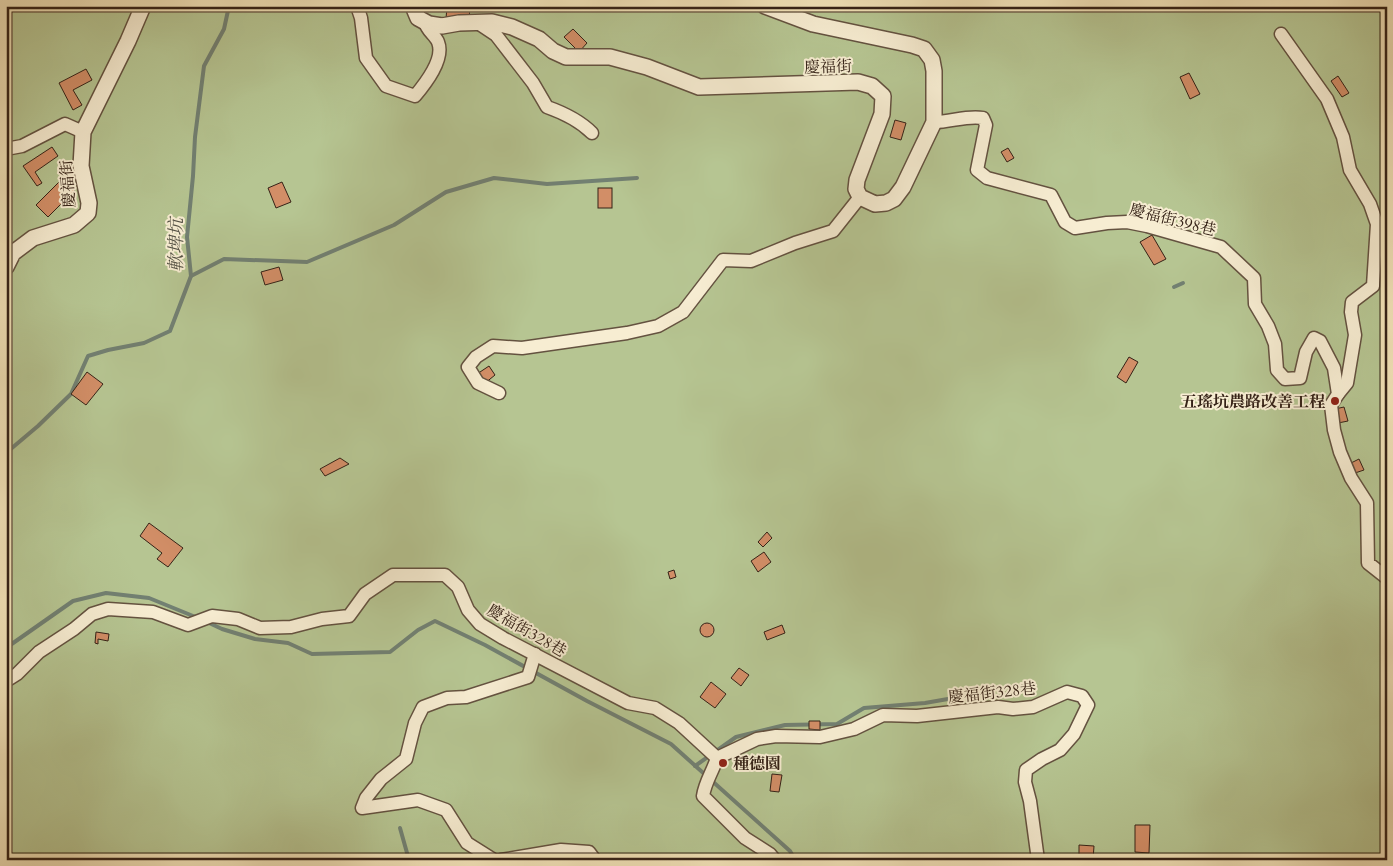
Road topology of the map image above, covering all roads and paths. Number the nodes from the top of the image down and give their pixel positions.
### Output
1 (143, 6) edge
2 (357, 6) edge
3 (413, 6) edge
4 (765, 6) edge
5 (425, 22) junction
6 (478, 23) junction
7 (1281, 34) dead end
8 (934, 122) junction
9 (83, 132) junction
10 (592, 133) dead end
11 (6, 149) edge
12 (860, 197) junction
13 (6, 267) edge
14 (499, 393) dead end
15 (1338, 394) junction
16 (1387, 578) edge
17 (534, 659) junction
18 (6, 681) edge
19 (714, 755) junction
20 (494, 860) edge
21 (501, 860) edge
22 (595, 860) edge
23 (775, 860) edge
24 (1038, 860) edge

1 - 9 street, 慶福街
2 - 5 street
3 - 5 street
4 - 8 street, 慶福街
5 - 6 street, 慶福街
6 - 10 street
6 - 12 street, 慶福街
7 - 15 street
8 - 12 street, 慶福街
8 - 15 street, 慶福街398巷
9 - 11 street
9 - 13 street, 慶福街
12 - 14 street
15 - 16 street, 慶福街398巷
17 - 18 street, 慶福街328巷
17 - 19 street, 慶福街328巷
17 - 20 street
19 - 23 street
19 - 24 street, 慶福街328巷
21 - 22 street

